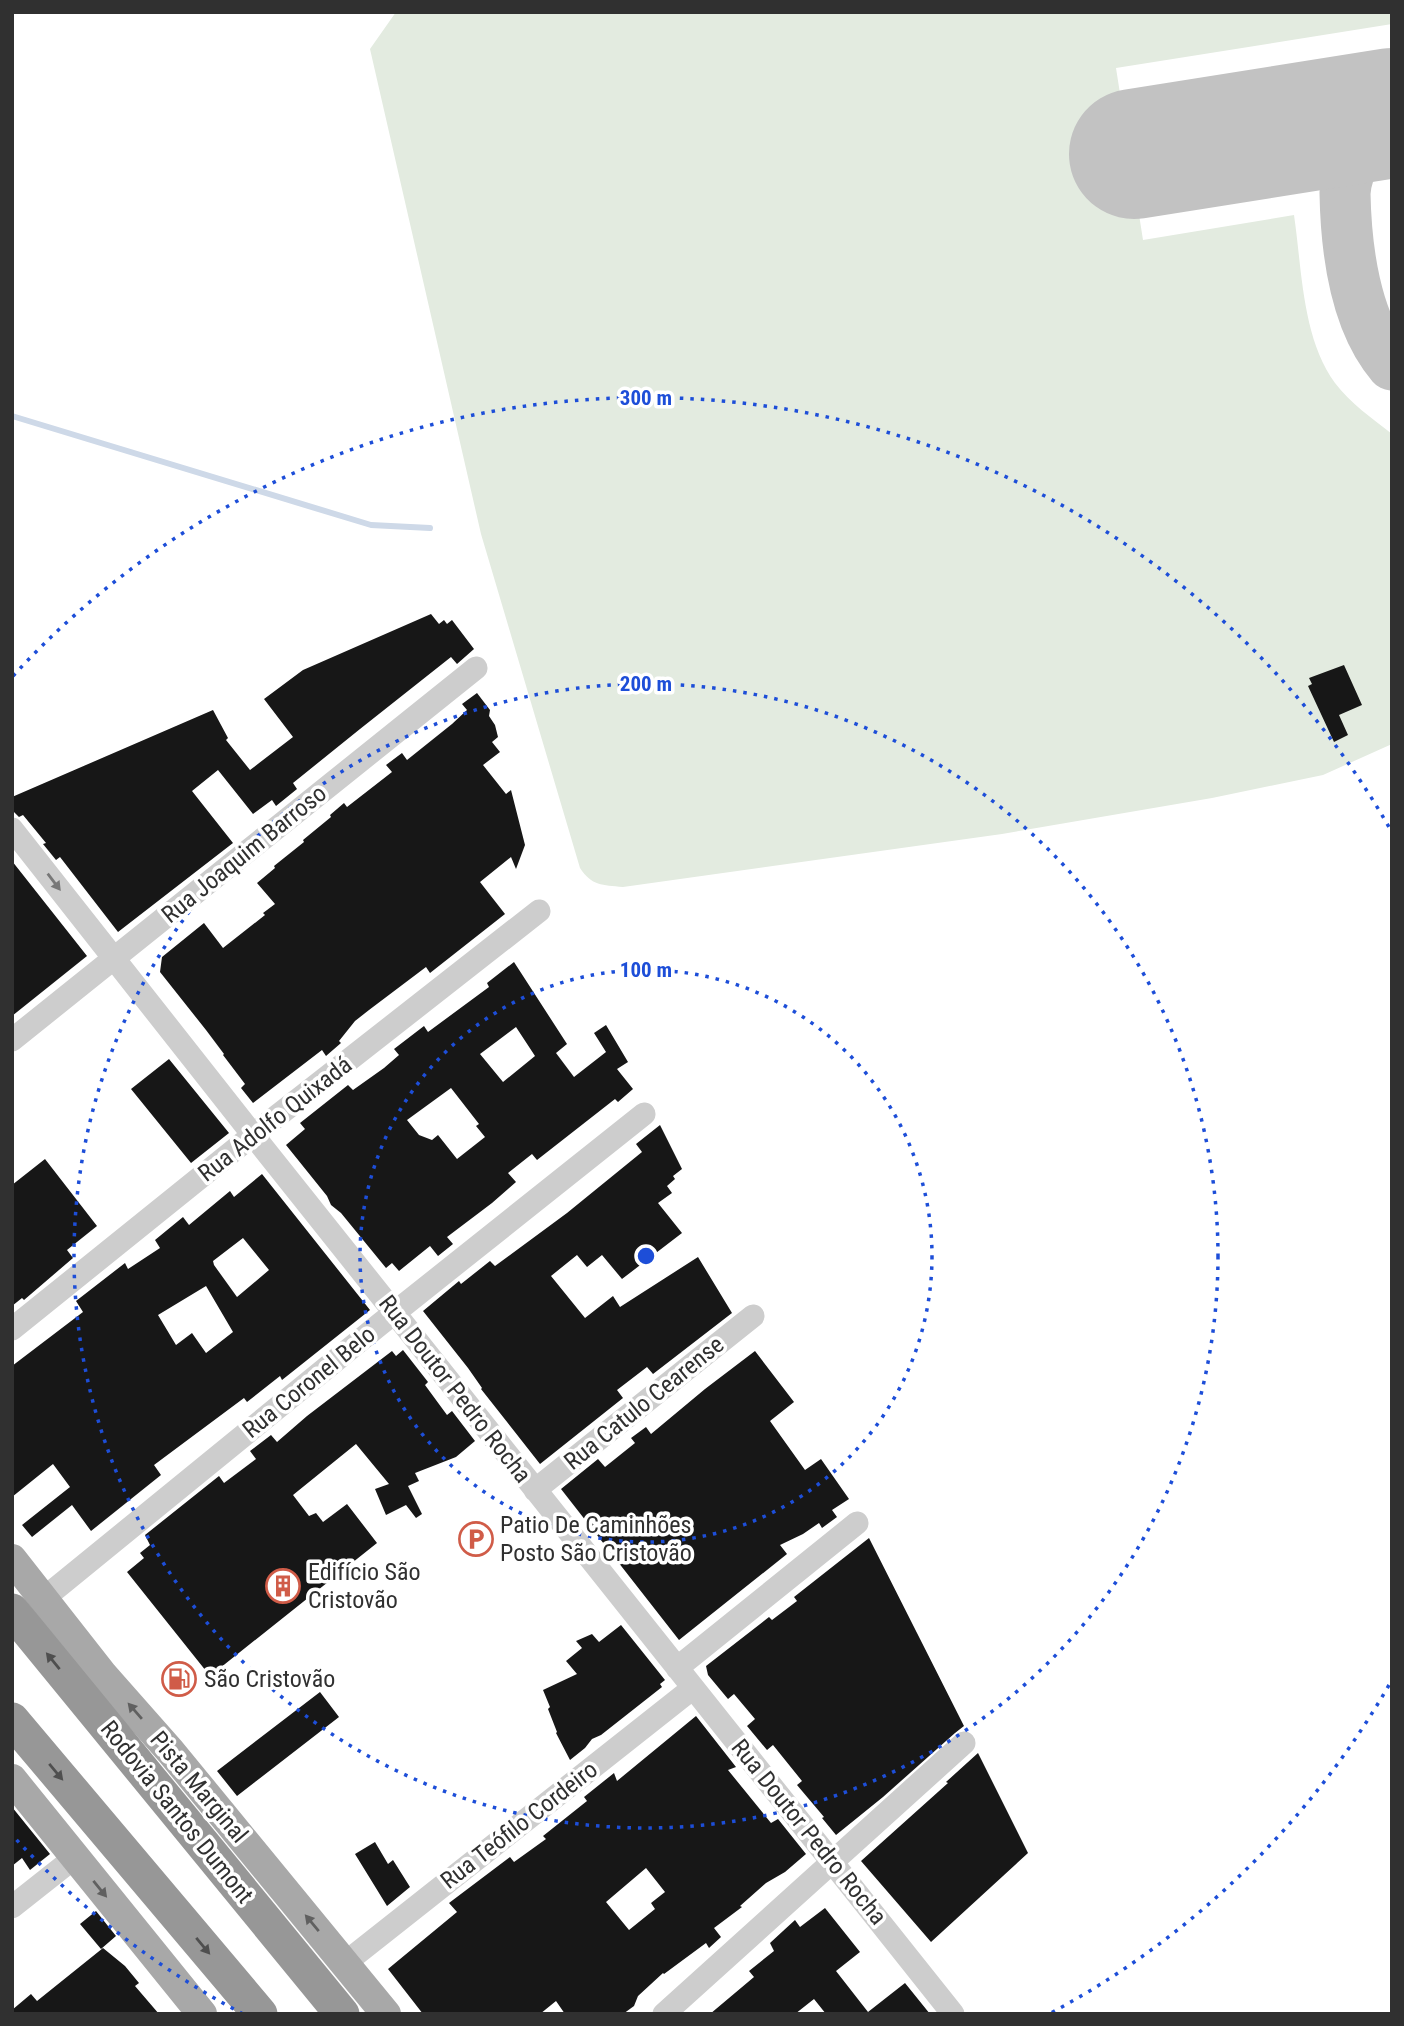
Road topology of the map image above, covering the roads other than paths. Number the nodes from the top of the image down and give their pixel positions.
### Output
1 (475, 668) dead end
2 (12, 829) edge
3 (539, 911) dead end
4 (113, 959) junction
5 (12, 1040) edge
6 (644, 1114) dead end
7 (253, 1135) junction
8 (394, 1313) junction
9 (753, 1316) dead end
10 (12, 1329) edge
11 (535, 1490) junction
12 (857, 1523) dead end
13 (12, 1559) edge
14 (28, 1605) edge
15 (677, 1668) junction
16 (693, 1688) junction
17 (13, 1720) edge
18 (964, 1743) dead end
19 (12, 1779) edge
20 (75, 1858) junction
21 (834, 1862) junction
22 (12, 1907) edge
23 (345, 1962) junction
24 (202, 2014) edge
25 (260, 2014) edge
26 (342, 2014) edge
27 (386, 2014) edge
28 (664, 2014) edge
29 (953, 2014) edge

1 - 4 street, Rua Joaquim Barroso
2 -> 4 street, Rua Doutor Pedro Rocha
3 - 7 street, Rua Adolfo Quixadá
4 - 5 street, Rua Joaquim Barroso
4 - 7 street, Rua Doutor Pedro Rocha
6 - 8 street, Rua Coronel Belo
7 - 8 street, Rua Doutor Pedro Rocha
7 - 10 street, Rua Adolfo Quixadá
8 - 11 street, Rua Doutor Pedro Rocha
8 - 14 street, Rua Coronel Belo
9 - 11 street, Rua Catulo Cearense
11 - 15 street, Rua Doutor Pedro Rocha
12 - 15 street
13 - 14 main road, Pista Marginal
23 -> 14 main road, Pista Marginal
26 -> 14 highway, Rodovia Santos Dumont
15 - 16 street, Rua Doutor Pedro Rocha
16 - 21 street, Rua Doutor Pedro Rocha
16 - 23 street, Rua Teófilo Cordeiro
17 -> 25 highway
18 - 21 street
19 - 20 main road
20 - 22 street
20 -> 24 main road
21 - 28 street
21 - 29 street, Rua Doutor Pedro Rocha
23 - 27 main road, Pista Marginal

